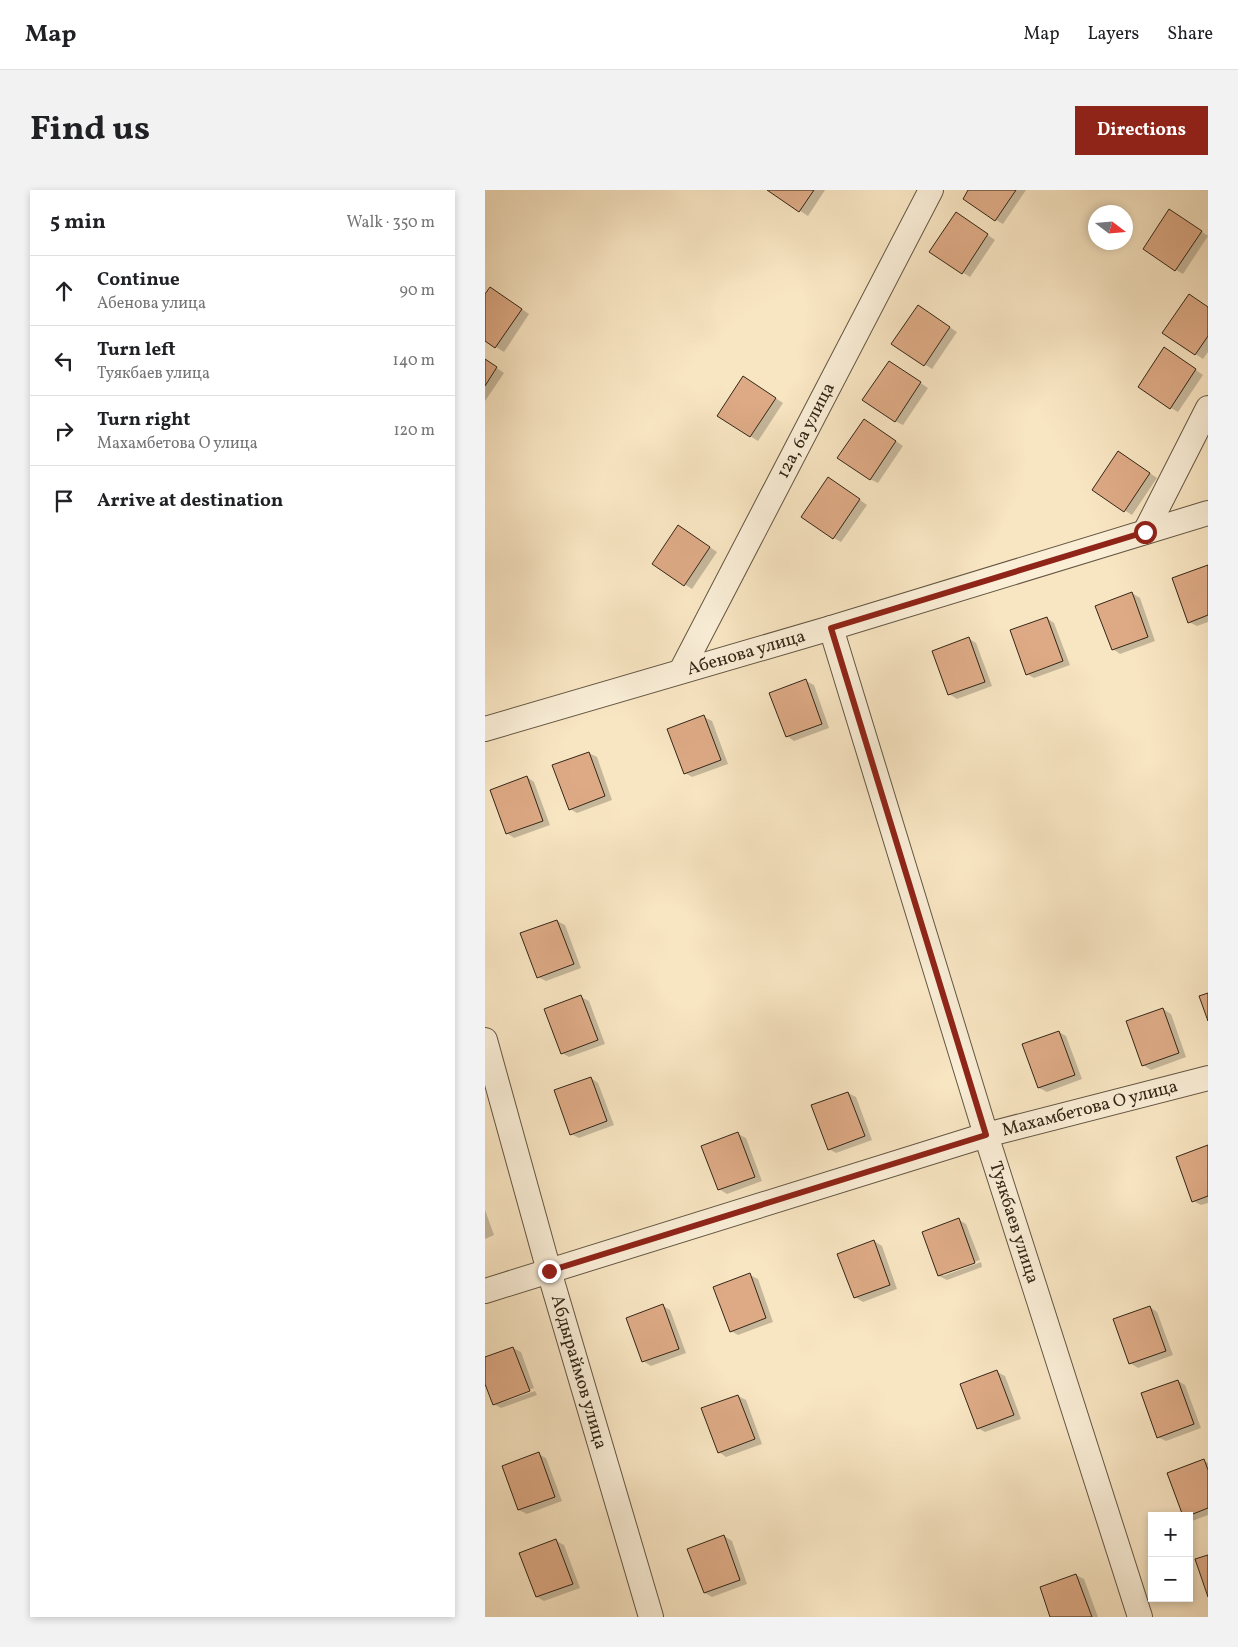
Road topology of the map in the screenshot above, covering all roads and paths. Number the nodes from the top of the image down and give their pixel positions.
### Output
1 (931, 190) edge
2 (1208, 408) edge
3 (1208, 513) edge
4 (1145, 532) junction
5 (831, 628) junction
6 (681, 671) junction
7 (485, 729) edge
8 (485, 1040) edge
9 (1208, 1078) edge
10 (986, 1135) junction
11 (549, 1271) junction
12 (485, 1291) edge
13 (651, 1617) edge
14 (1141, 1617) edge

1 - 6 street, 12а, 6а улица
2 - 4 street
3 - 4 street, Абенова улица
4 - 5 street, Абенова улица
5 - 6 street, Абенова улица
5 - 10 street, Туякбаев улица
6 - 7 street, Абенова улица
8 - 11 street, Абдыраймов улица
9 - 10 street, Махамбетова О улица
10 - 11 street, Махамбетова О улица
10 - 14 street, Туякбаев улица
11 - 12 street, Махамбетова О улица
11 - 13 street, Абдыраймов улица

